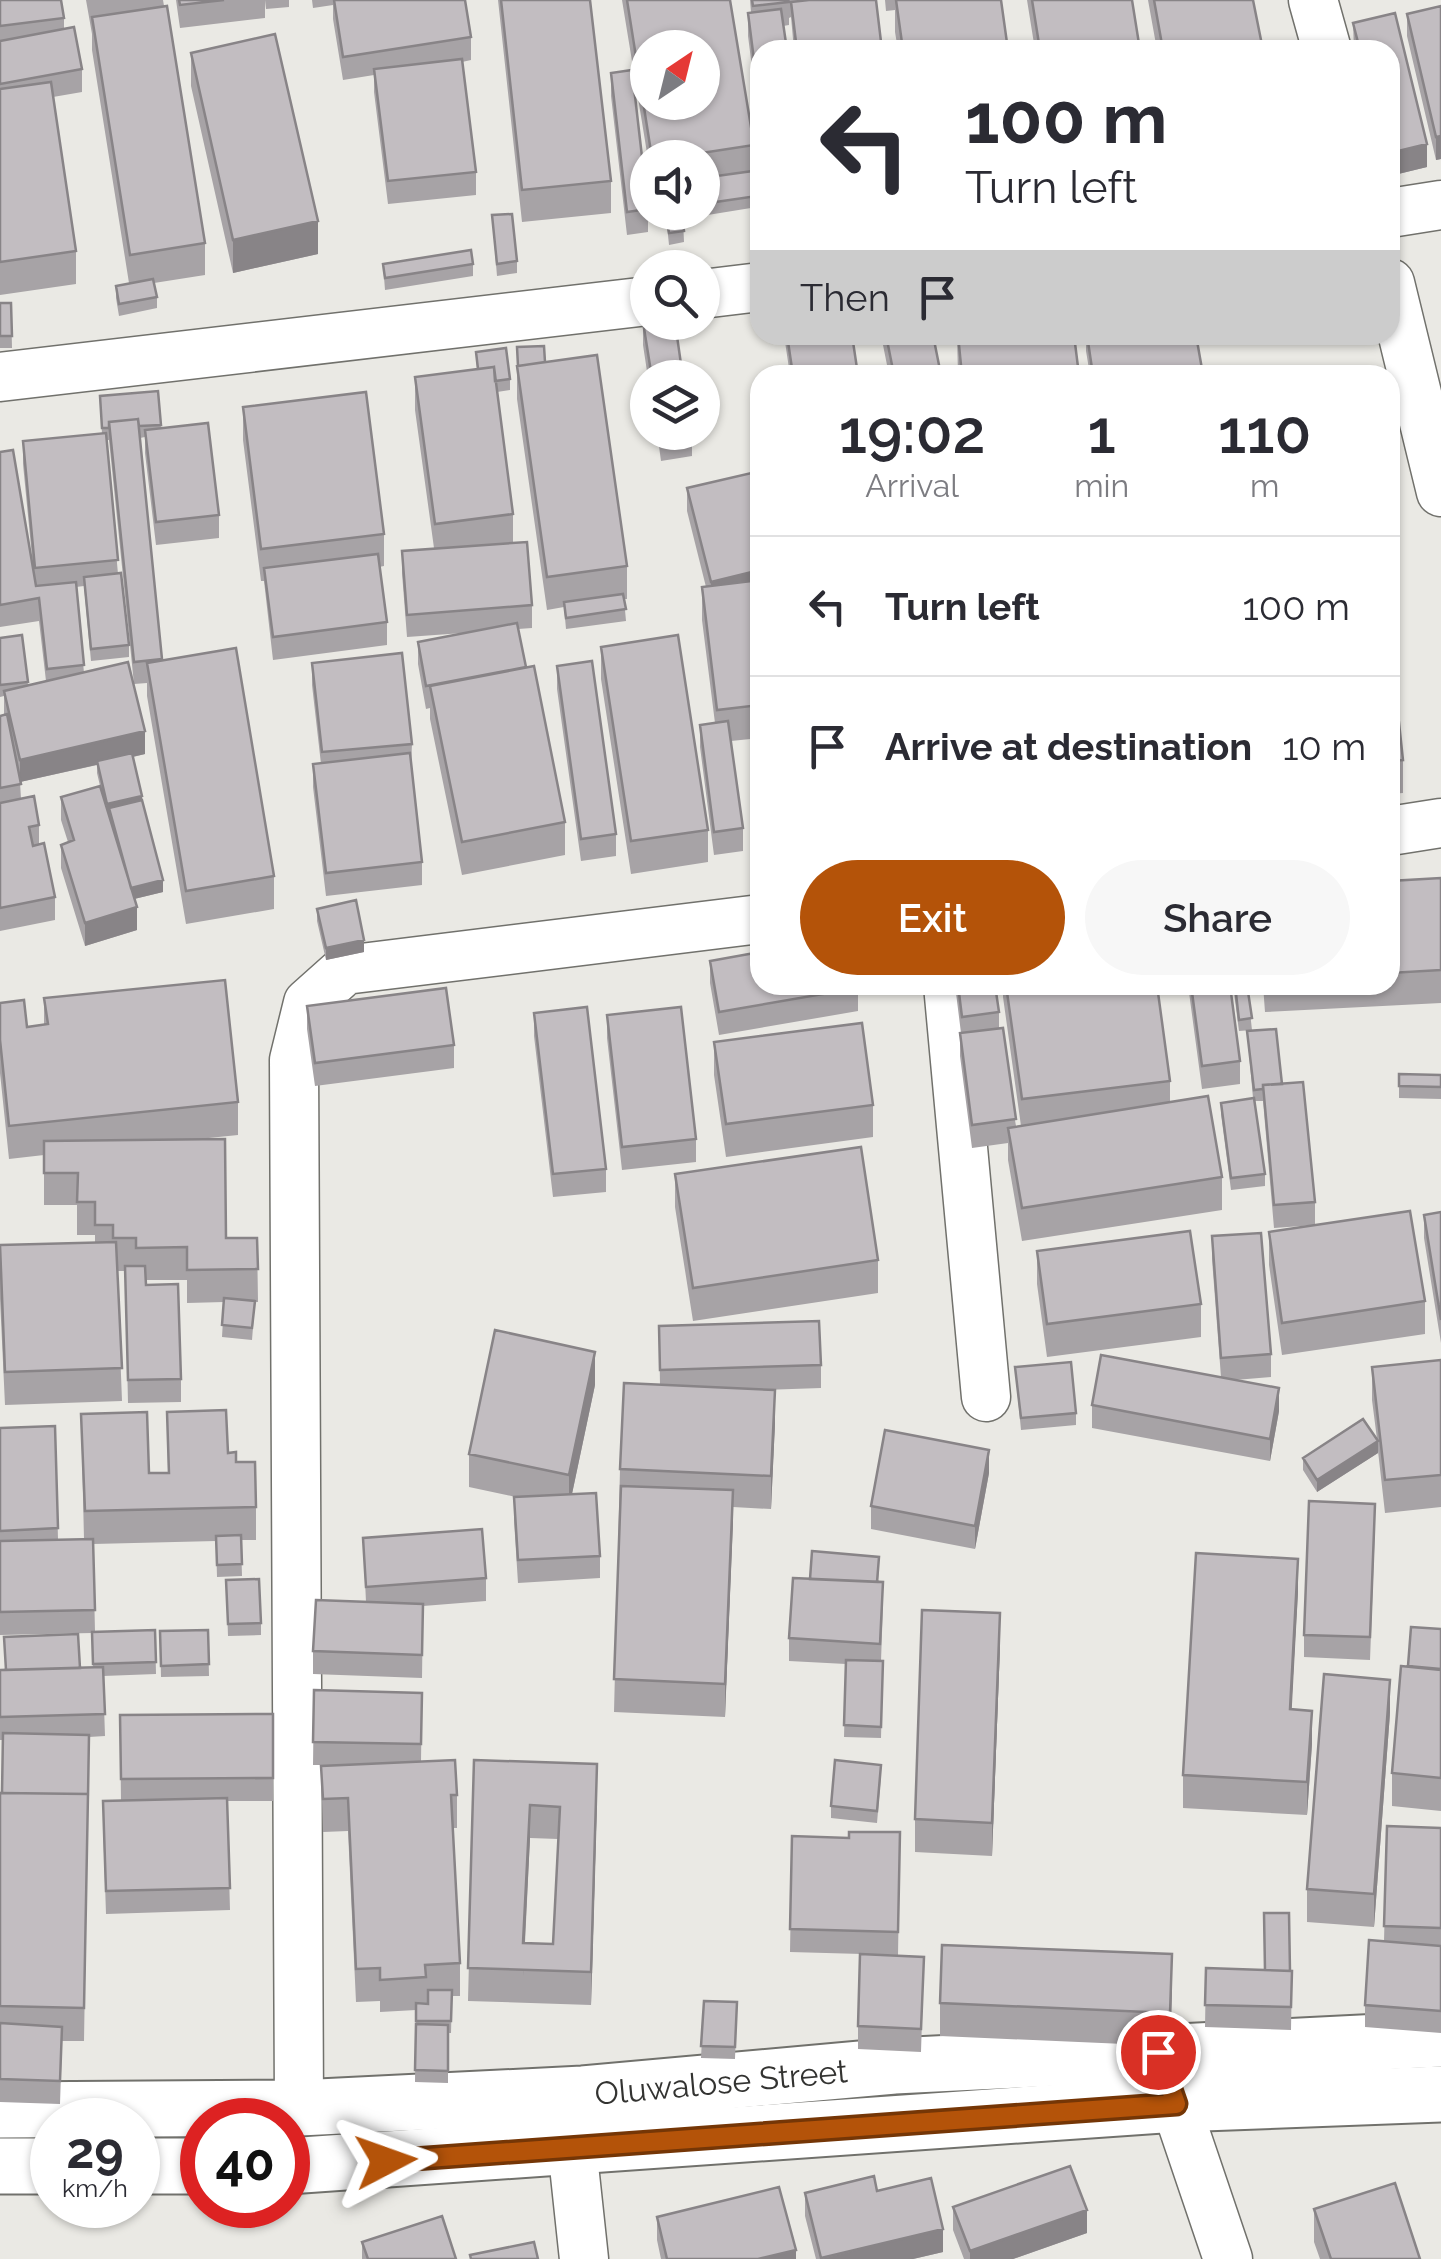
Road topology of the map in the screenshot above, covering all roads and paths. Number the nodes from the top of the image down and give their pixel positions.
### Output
1 (1313, 0) edge
2 (1324, 40) edge
3 (1441, 206) edge
4 (1400, 212) edge
5 (750, 288) edge
6 (720, 292) edge
7 (630, 302) edge
8 (1400, 324) edge
9 (0, 376) edge
10 (1441, 492) edge
11 (1441, 823) edge
12 (1400, 829) edge
13 (750, 920) edge
14 (949, 995) edge
15 (986, 1397) dead end
16 (1441, 2039) edge
17 (1158, 2052) junction
18 (1441, 2094) edge
19 (298, 2098) edge
20 (1176, 2104) junction
21 (310, 2107) edge
22 (180, 2109) edge
23 (0, 2110) edge
24 (572, 2147) junction
25 (310, 2165) edge
26 (0, 2166) edge
27 (30, 2166) edge
28 (584, 2259) edge
29 (1228, 2259) edge

1 - 2 street
3 - 4 street
5 - 6 street
7 - 9 street
8 - 10 street
11 - 12 street
13 - 19 street
14 - 15 street
16 - 17 street, Oluwalose Street
17 - 20 street
17 - 21 street, Oluwalose Street
18 - 20 street, Oluwalose Street
20 - 24 street, Oluwalose Street
20 - 29 street
22 - 23 street, Oluwalose Street
24 - 25 street, Oluwalose Street
24 - 28 street
26 - 27 street

